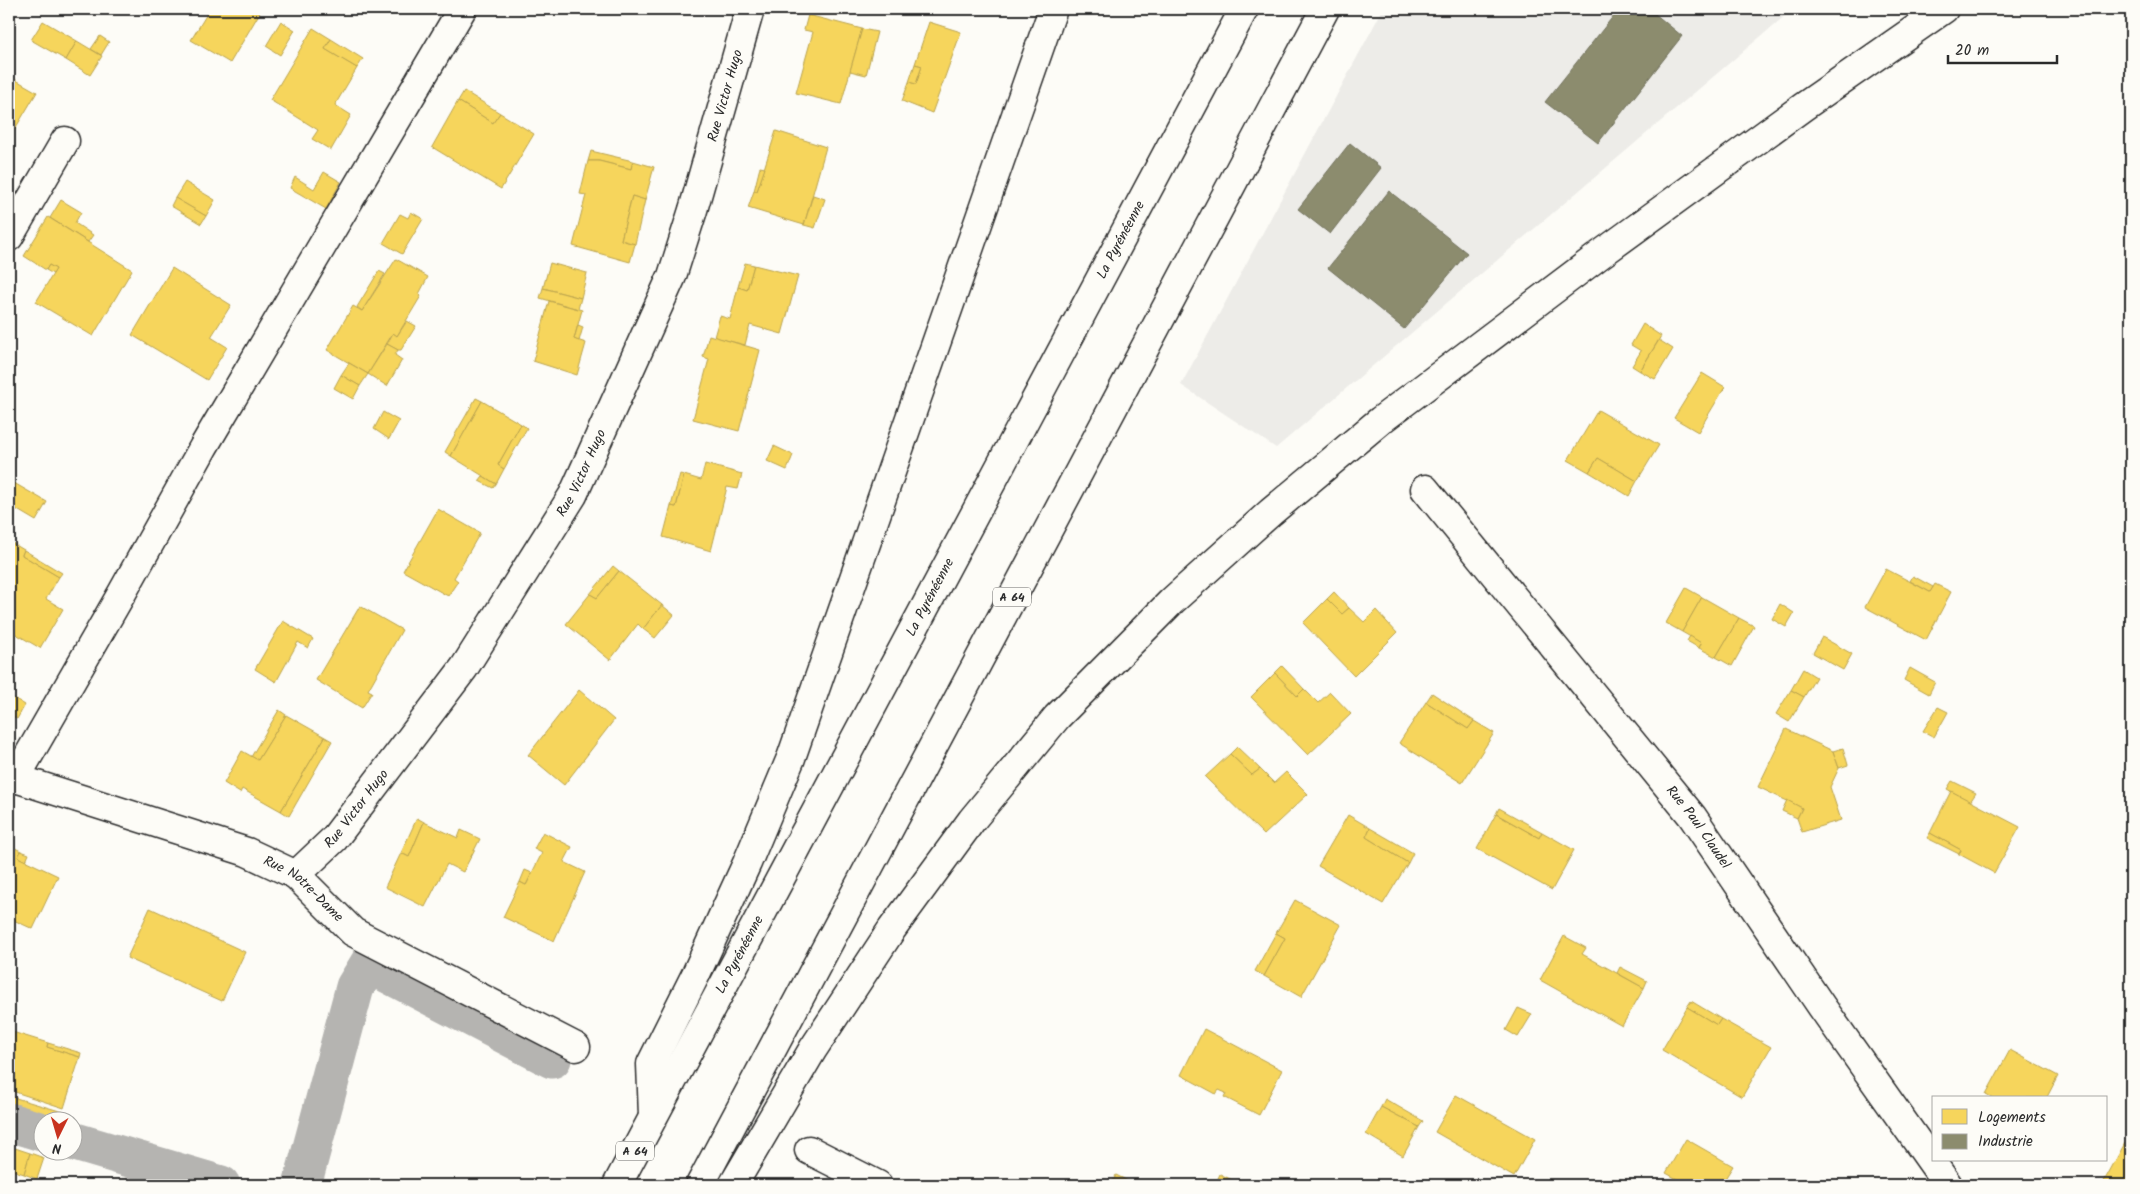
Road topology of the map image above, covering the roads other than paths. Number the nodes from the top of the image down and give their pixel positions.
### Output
1 (462, 9) edge
2 (750, 9) edge
3 (1053, 9) edge
4 (1244, 9) edge
5 (1325, 9) edge
6 (1944, 9) edge
7 (65, 141) dead end
8 (9, 237) edge
9 (1425, 489) dead end
10 (12, 777) edge
11 (296, 875) junction
12 (576, 1048) dead end
13 (653, 1117) junction
14 (808, 1150) dead end
15 (617, 1185) edge
16 (700, 1185) edge
17 (734, 1185) edge
18 (878, 1185) edge
19 (1948, 1185) edge

1 - 10 main road
2 - 11 main road, Rue Victor Hugo
3 - 13 main road
4 - 13 main road, La Pyrénéenne / A 64
5 - 16 main road, A 64
6 - 17 main road
7 - 8 main road
9 - 19 main road, Rue Paul Claudel
10 - 11 main road, Rue Notre-Dame
11 - 12 main road, Rue Notre-Dame
13 - 15 main road, La Pyrénéenne / A 64
14 - 18 main road

